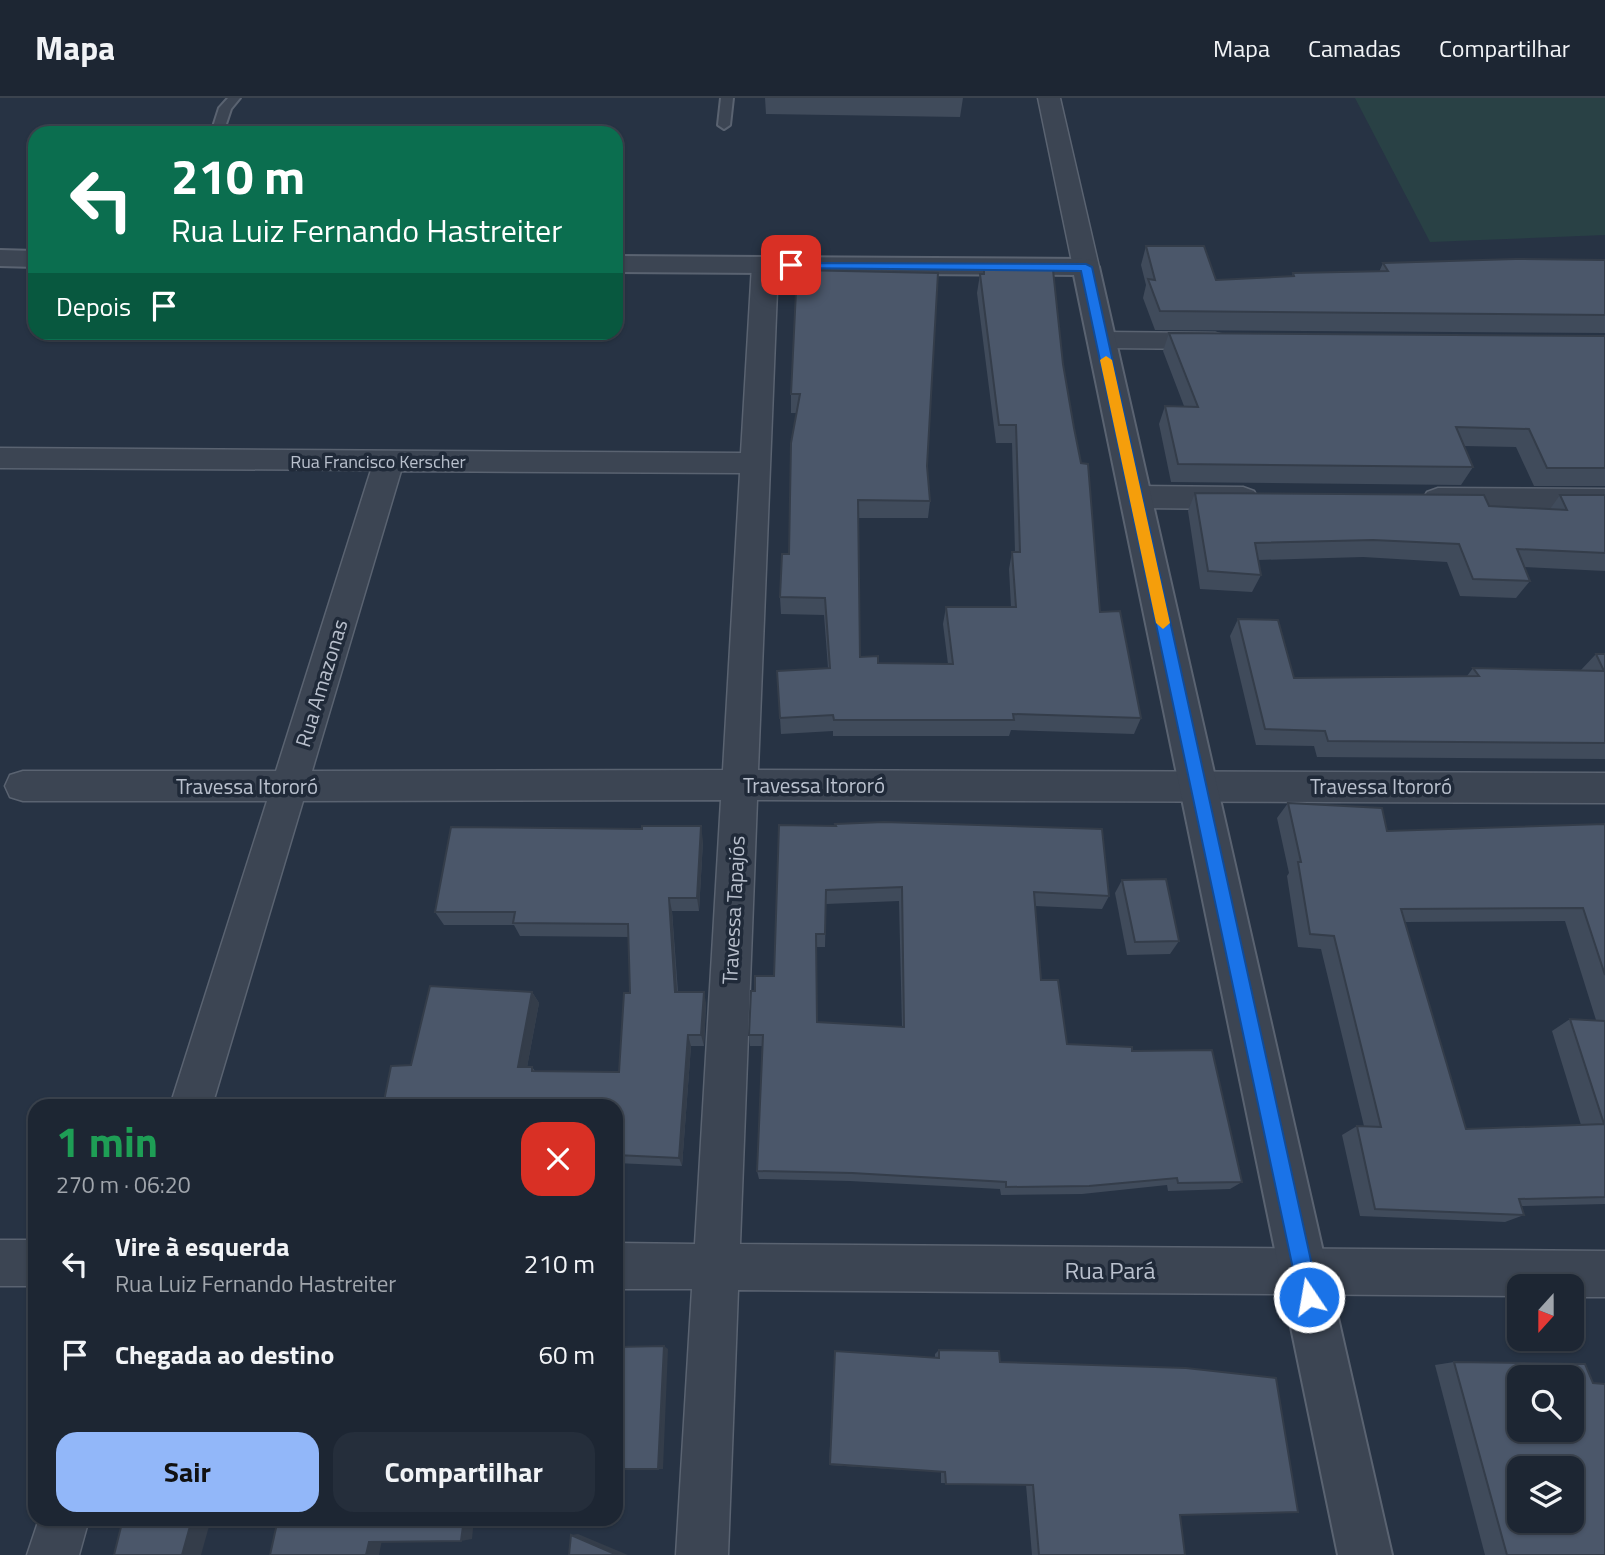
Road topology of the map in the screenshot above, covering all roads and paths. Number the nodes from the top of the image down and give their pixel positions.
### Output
1 (234, 98) edge
2 (727, 98) edge
3 (1049, 98) edge
4 (724, 125) dead end
5 (219, 126) edge
6 (0, 258) edge
7 (28, 259) edge
8 (623, 264) edge
9 (765, 265) junction
10 (1086, 267) junction
11 (1102, 340) junction
12 (1242, 341) edge
13 (389, 461) junction
14 (2, 462) edge
15 (755, 463) junction
16 (1136, 497) junction
17 (1274, 498) edge
18 (1412, 499) edge
19 (1605, 500) edge
20 (739, 785) junction
21 (1198, 785) junction
22 (23, 786) dead end
23 (289, 786) junction
24 (1605, 788) edge
25 (193, 1099) edge
26 (0, 1263) edge
27 (28, 1263) edge
28 (623, 1266) edge
29 (716, 1267) junction
30 (1304, 1272) junction
31 (1605, 1274) edge
32 (62, 1526) edge
33 (52, 1555) edge
34 (702, 1555) edge
35 (1365, 1555) edge

1 - 5 lane
2 - 4 lane
3 - 10 street
6 - 7 street
8 - 9 street
9 - 10 street
9 - 15 street, Travessa Tapajós
10 - 11 street
11 - 12 street
11 - 16 street
13 - 14 street, Rua Francisco Kerscher
13 - 15 street, Rua Francisco Kerscher
13 - 23 street, Rua Amazonas
15 - 20 street, Travessa Tapajós
16 - 17 street
16 - 21 street
18 - 19 street
20 - 21 street, Travessa Itororó
20 - 23 street, Travessa Itororó
20 - 29 street, Travessa Tapajós
21 - 24 street, Travessa Itororó
21 - 30 street
22 - 23 street, Travessa Itororó
23 - 25 street, Rua Amazonas
26 - 27 street
28 - 29 street, Rua Pará
29 - 30 street, Rua Pará
29 - 34 street, Travessa Tapajós
30 - 31 street, Rua Pará
30 - 35 street
32 - 33 street

